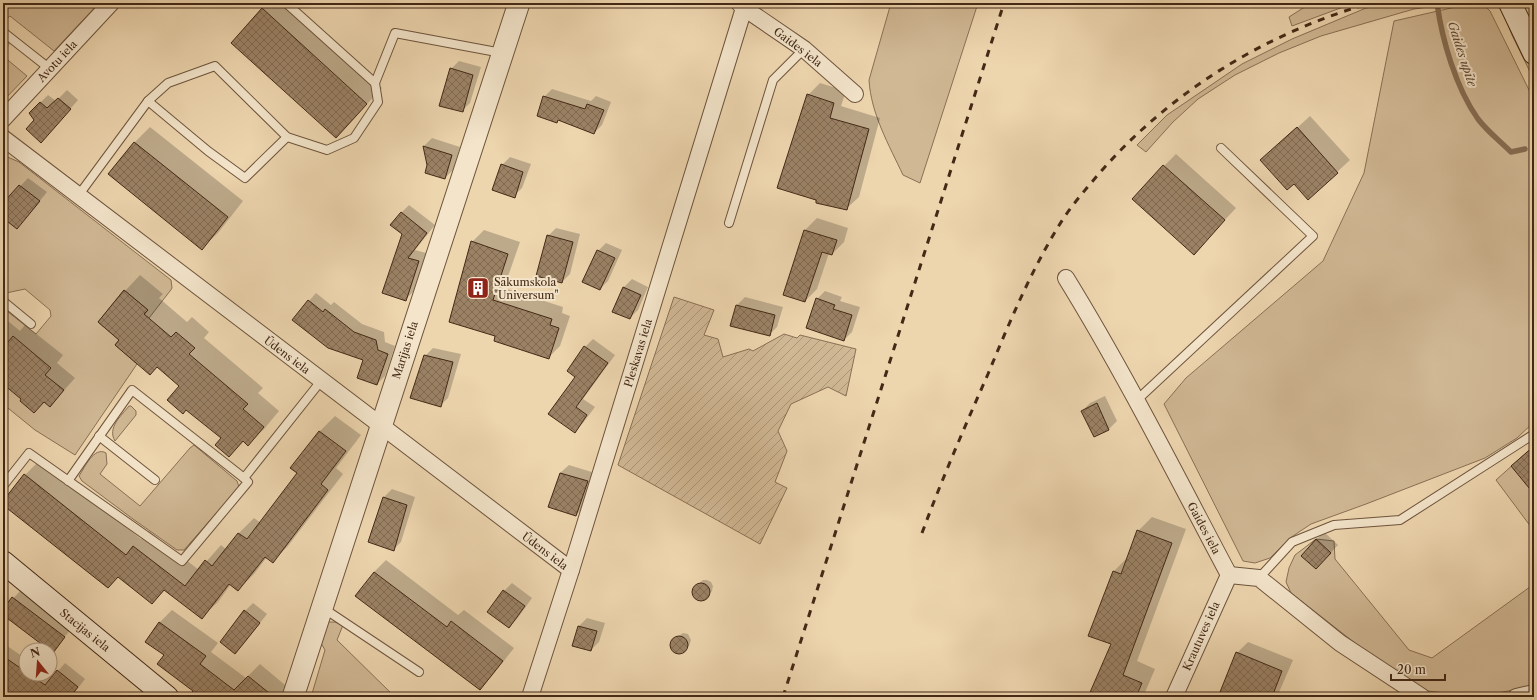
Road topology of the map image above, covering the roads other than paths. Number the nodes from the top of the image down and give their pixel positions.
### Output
1 (112, 3) edge
2 (286, 3) edge
3 (519, 3) edge
4 (1510, 3) edge
5 (742, 6) edge
6 (3, 32) edge
7 (804, 49) junction
8 (502, 53) junction
9 (1534, 53) edge
10 (50, 69) junction
11 (375, 83) junction
12 (855, 94) dead end
13 (148, 101) junction
14 (3, 119) edge
15 (287, 137) junction
16 (3, 138) edge
17 (1221, 148) dead end
18 (78, 196) junction
19 (729, 223) dead end
20 (1066, 278) dead end
21 (3, 302) edge
22 (31, 324) dead end
23 (321, 381) junction
24 (1137, 400) junction
25 (380, 426) junction
26 (1534, 434) edge
27 (99, 436) junction
28 (244, 478) junction
29 (155, 480) dead end
30 (68, 481) junction
31 (3, 486) edge
32 (5, 570) edge
33 (571, 570) junction
34 (1229, 575) junction
35 (1259, 578) junction
36 (322, 607) junction
37 (419, 672) dead end
38 (1534, 693) edge
39 (167, 697) edge
40 (293, 697) edge
41 (530, 697) edge
42 (1174, 697) edge
43 (1422, 697) edge
44 (1516, 697) edge

1 - 10 street, Avotu iela
2 - 11 lane
3 - 8 street, Marijas iela
4 - 9 main road
5 - 7 street, Gaides iela
5 - 33 street, Pleskavas iela
6 - 10 lane
7 - 12 street, Gaides iela
7 - 19 lane
8 - 11 lane
8 - 25 street, Marijas iela
10 - 14 street, Avotu iela
11 - 15 lane
13 - 15 lane
13 - 15 lane
13 - 18 lane
16 - 18 street, Ūdens iela
17 - 24 lane
18 - 23 street, Ūdens iela
20 - 24 street, Gaides iela
21 - 22 lane
23 - 25 street, Ūdens iela
23 - 28 lane
24 - 34 street, Gaides iela
25 - 33 street, Ūdens iela
25 - 36 street, Marijas iela
26 - 35 lane
27 - 28 lane
27 - 29 lane
27 - 30 lane
28 - 30 lane
30 - 31 lane
32 - 39 main road, Stacijas iela
33 - 41 street, Pleskavas iela
34 - 35 street
34 - 42 street, Krautuves iela
35 - 43 street
36 - 37 lane
36 - 40 street, Marijas iela
38 - 44 street

